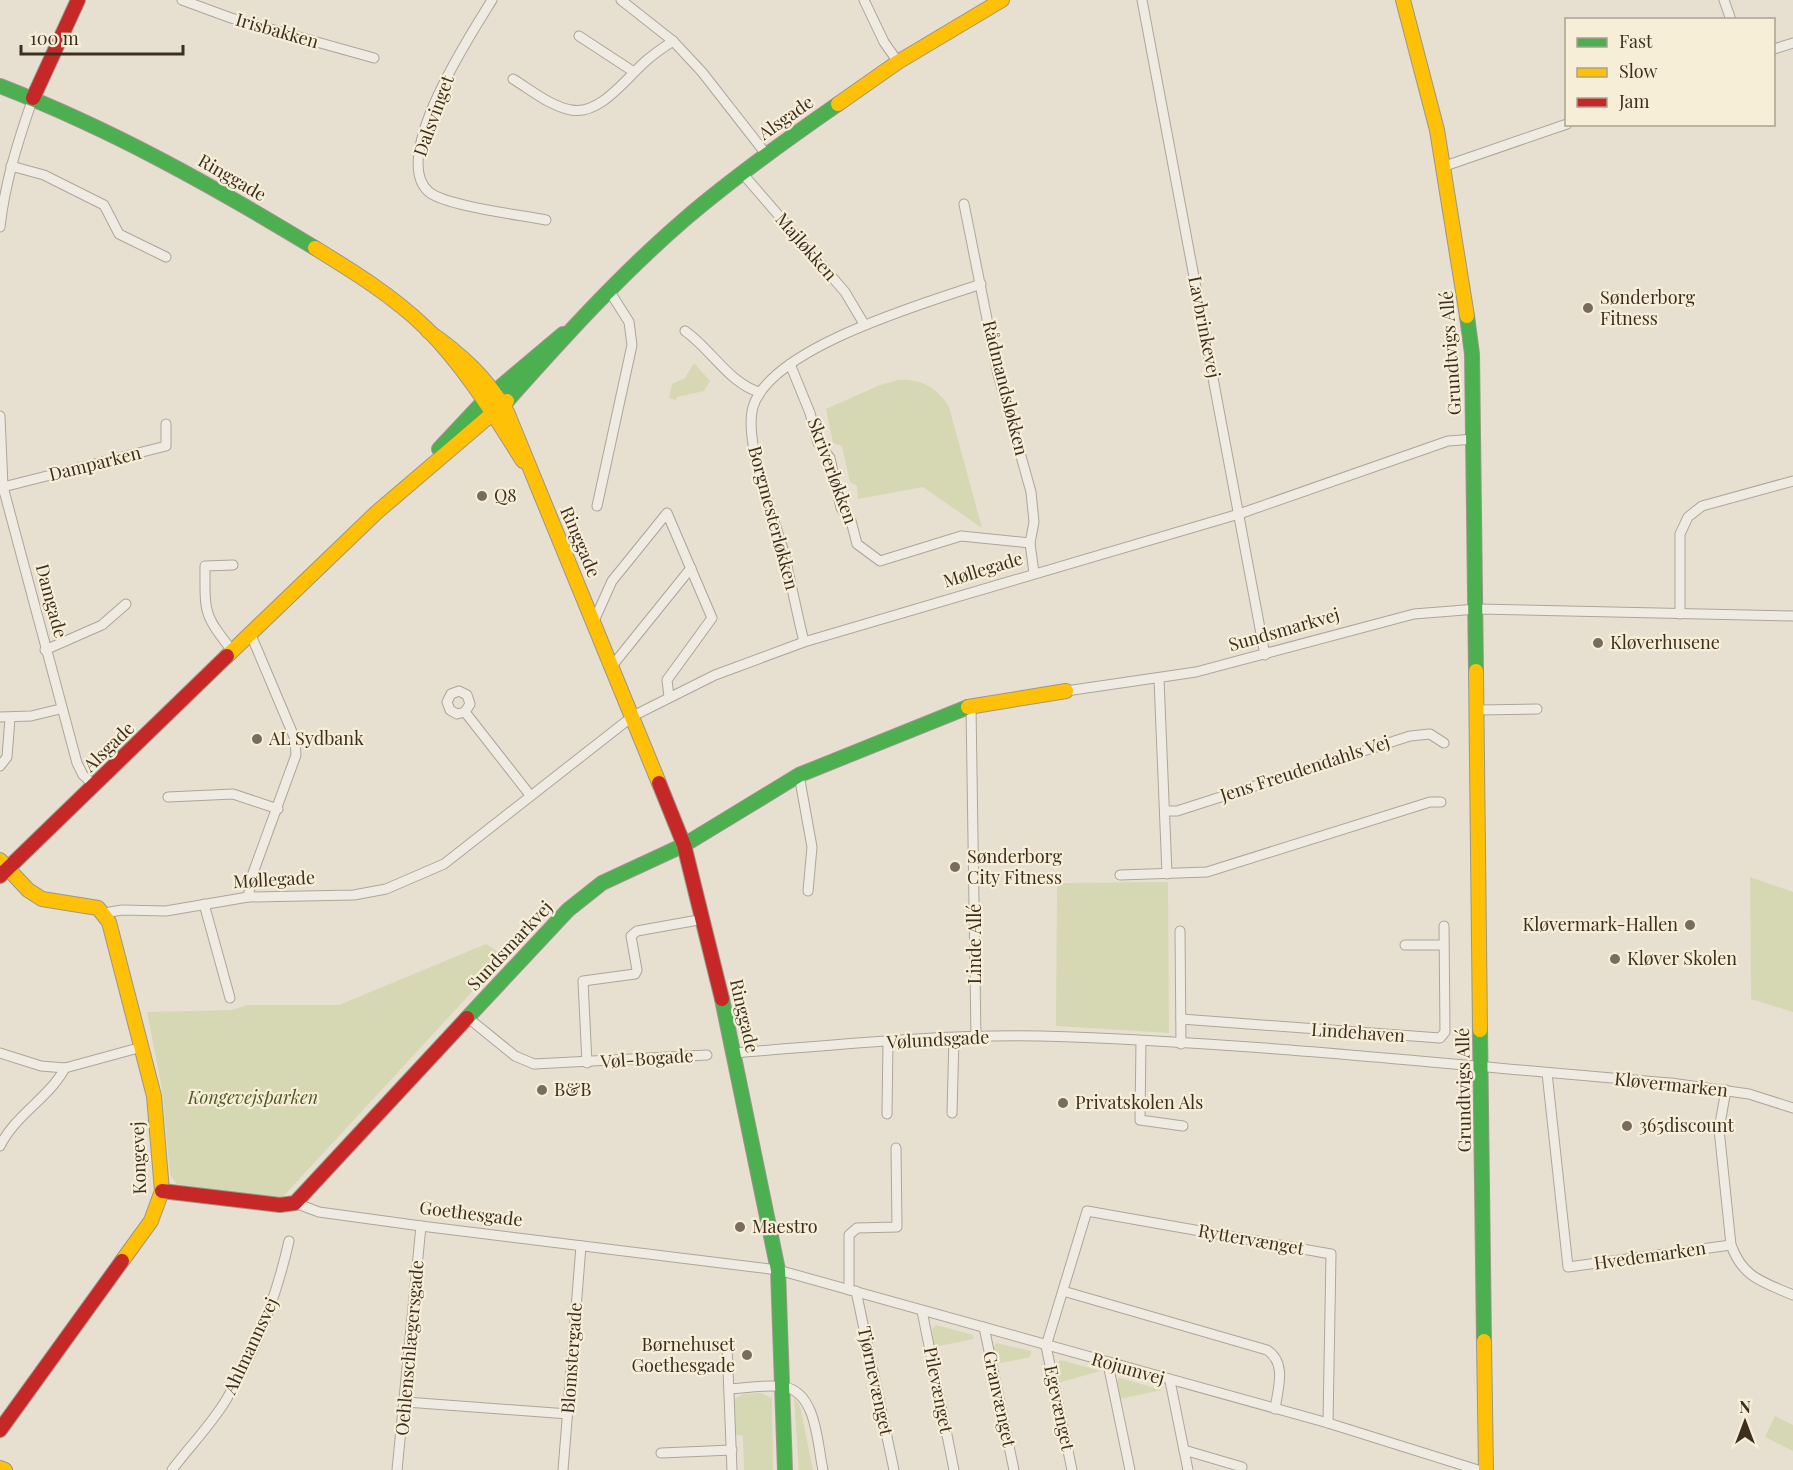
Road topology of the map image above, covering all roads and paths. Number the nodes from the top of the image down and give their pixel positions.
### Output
1 (78, 0) edge
2 (182, 0) edge
3 (492, 0) edge
4 (621, 0) edge
5 (864, 0) edge
6 (1002, 0) edge
7 (1142, 0) edge
8 (1403, 0) edge
9 (1724, 0) edge
10 (1730, 18) edge
11 (579, 36) dead end
12 (673, 41) junction
13 (1793, 43) edge
14 (1775, 49) edge
15 (374, 58) dead end
16 (898, 62) junction
17 (634, 72) junction
18 (513, 79) dead end
19 (0, 86) edge
20 (33, 98) junction
21 (1565, 125) edge
22 (766, 154) junction
23 (11, 166) junction
24 (1445, 166) junction
25 (742, 173) junction
26 (964, 204) dead end
27 (546, 220) dead end
28 (0, 227) edge
29 (166, 257) dead end
30 (981, 284) junction
31 (610, 292) junction
32 (577, 323) junction
33 (864, 324) junction
34 (685, 331) dead end
35 (790, 364) junction
36 (759, 392) junction
37 (490, 395) junction
38 (498, 409) junction
39 (0, 416) edge
40 (166, 424) dead end
41 (1475, 439) junction
42 (419, 474) junction
43 (1793, 481) edge
44 (3, 487) junction
45 (597, 506) dead end
46 (1239, 514) junction
47 (1029, 543) junction
48 (233, 565) dead end
49 (691, 568) junction
50 (1034, 573) junction
51 (126, 604) dead end
52 (1477, 609) junction
53 (1680, 614) junction
54 (1793, 616) edge
55 (594, 621) junction
56 (251, 635) junction
57 (804, 642) junction
58 (45, 650) junction
59 (234, 652) junction
60 (1265, 655) junction
61 (612, 666) junction
62 (1158, 679) junction
63 (1066, 691) joint
64 (669, 697) junction
65 (971, 706) junction
66 (60, 709) junction
67 (1537, 709) dead end
68 (1478, 710) junction
69 (465, 712) dead end
70 (633, 716) junction
71 (0, 717) edge
72 (10, 718) junction
73 (1444, 743) dead end
74 (0, 766) edge
75 (799, 775) junction
76 (95, 786) junction
77 (530, 795) junction
78 (168, 797) dead end
79 (1441, 802) dead end
80 (278, 809) junction
81 (1165, 811) junction
82 (684, 845) junction
83 (3, 868) edge
84 (1167, 874) junction
85 (1120, 875) dead end
86 (808, 891) dead end
87 (248, 897) junction
88 (204, 904) junction
89 (104, 913) junction
90 (704, 919) junction
91 (1444, 926) dead end
92 (1180, 931) dead end
93 (1405, 945) dead end
94 (1444, 945) junction
95 (230, 998) dead end
96 (467, 1017) junction
97 (1181, 1019) junction
98 (954, 1038) junction
99 (976, 1038) junction
100 (1142, 1041) junction
101 (888, 1042) junction
102 (1181, 1044) junction
103 (142, 1047) junction
104 (0, 1053) edge
105 (734, 1053) junction
106 (707, 1055) dead end
107 (587, 1063) junction
108 (1481, 1067) junction
109 (65, 1068) junction
110 (1547, 1073) junction
111 (1726, 1090) junction
112 (1793, 1108) edge
113 (952, 1113) dead end
114 (887, 1114) dead end
115 (1183, 1126) dead end
116 (0, 1146) edge
117 (896, 1148) dead end
118 (162, 1191) junction
119 (295, 1203) junction
120 (421, 1226) junction
121 (289, 1241) dead end
122 (1731, 1245) junction
123 (581, 1246) junction
124 (778, 1270) junction
125 (852, 1291) junction
126 (1063, 1291) junction
127 (1793, 1295) edge
128 (922, 1311) junction
129 (984, 1327) junction
130 (727, 1345) dead end
131 (1046, 1346) junction
132 (1108, 1364) junction
133 (1170, 1381) junction
134 (783, 1387) junction
135 (729, 1389) junction
136 (406, 1402) junction
137 (1275, 1409) junction
138 (568, 1414) junction
139 (1328, 1423) junction
140 (0, 1430) edge
141 (732, 1450) junction
142 (1184, 1450) junction
143 (661, 1452) dead end
144 (1242, 1467) dead end
145 (0, 1468) edge
146 (5, 1470) edge
147 (172, 1470) edge
148 (398, 1470) edge
149 (562, 1470) edge
150 (732, 1470) edge
151 (785, 1470) edge
152 (823, 1470) edge
153 (894, 1470) edge
154 (954, 1470) edge
155 (1014, 1470) edge
156 (1072, 1470) edge
157 (1130, 1470) edge
158 (1188, 1470) edge
159 (1478, 1470) edge
160 (1486, 1470) edge

1 - 20 street
2 - 15 street, Irisbakken
3 - 27 street, Dalsvinget
4 - 12 street
5 - 16 street
6 - 16 street, Alsgade
7 - 46 street, Lavbrinkevej
8 - 24 street, Grundtvigs Allé
9 - 10 street
11 - 17 street
12 - 17 street
12 - 22 street
13 - 14 street
16 - 22 street, Alsgade
17 - 18 street
19 - 20 street, Ringgade
20 - 23 street
20 - 37 street, Ringgade
21 - 24 street
22 - 25 street, Alsgade
23 - 28 street
23 - 29 street
24 - 41 street, Grundtvigs Allé
25 - 31 street, Alsgade
25 - 33 street, Majløkken
26 - 30 street, Rådmandsløkken
30 - 33 street
30 - 47 street, Rådmandsløkken
31 - 32 street, Alsgade
31 - 45 street
32 - 37 street, Alsgade
32 - 38 street, Alsgade
33 - 35 street
34 - 36 street
35 - 36 street
35 - 47 street, Skriverløkken
36 - 57 street, Borgmesterløkken
37 - 38 street, Ringgade
37 - 42 street, Alsgade
38 - 42 street, Alsgade
38 - 55 street, Ringgade
39 - 44 street, Damgade
40 - 44 street, Damparken
41 - 46 street, Møllegade
41 - 52 street, Grundtvigs Allé
42 - 56 street, Alsgade
43 - 53 street
44 - 58 street, Damgade
46 - 50 street, Møllegade
46 - 60 street, Lavbrinkevej
47 - 50 street, Rådmandsløkken
48 - 59 street
49 - 55 street, Ringgade
49 - 61 street
49 - 64 street, Ringgade
50 - 57 street, Møllegade
51 - 58 street
52 - 53 street, Sundsmarkvej
52 - 60 street, Sundsmarkvej
52 - 68 street, Grundtvigs Allé
53 - 54 street, Sundsmarkvej
55 - 61 street, Ringgade
56 - 59 street, Alsgade
56 - 80 street
57 - 64 street, Møllegade
58 - 66 street, Damgade
59 - 76 street, Alsgade
60 - 62 street, Sundsmarkvej
61 - 70 street, Ringgade
62 - 63 street, Sundsmarkvej
62 - 81 street
63 - 65 street, Sundsmarkvej
64 - 70 street, Møllegade
65 - 75 street, Sundsmarkvej
65 - 99 street, Linde Allé
66 - 72 street
66 - 76 street, Damgade
67 - 68 street
68 - 108 street, Grundtvigs Allé
69 - 77 street
70 - 77 street, Møllegade
70 - 82 street, Ringgade
71 - 72 street
72 - 74 street
73 - 81 street, Jens Freudendahls Vej
75 - 82 street, Sundsmarkvej
75 - 86 street
76 - 83 street, Alsgade
77 - 87 street, Møllegade
78 - 80 street
79 - 84 street
80 - 87 street
81 - 84 street
82 - 90 street, Ringgade
82 - 96 street, Sundsmarkvej
83 - 89 street, Møllegade
84 - 85 street
87 - 88 street, Møllegade
88 - 89 street, Møllegade
88 - 95 street
89 - 103 street, Kongevej
90 - 105 street, Ringgade
90 - 107 street, Vøl-Bogade
91 - 94 street, Lindehaven
92 - 97 street
93 - 94 street
94 - 97 street, Lindehaven
96 - 107 street, Vøl-Bogade
96 - 119 street, Sundsmarkvej
97 - 102 street
98 - 99 street, Vølundsgade
98 - 101 street, Vølundsgade
98 - 113 street
99 - 100 street, Vølundsgade
100 - 102 street, Vølundsgade
100 - 115 street
101 - 105 street, Vølundsgade
101 - 114 street
102 - 108 street, Vølundsgade
103 - 109 street
103 - 118 street, Kongevej
104 - 109 street
105 - 124 street, Ringgade
106 - 107 street, Vøl-Bogade
108 - 110 street, Kløvermarken
108 - 160 street, Grundtvigs Allé
109 - 116 street
110 - 111 street, Kløvermarken
110 - 122 street, Hvedemarken
111 - 112 street, Kløvermarken
111 - 122 street, Hvedemarken
117 - 125 street, Tjørnevænget
118 - 119 street, Goethesgade
118 - 140 street, Kongevej
119 - 120 street, Goethesgade
120 - 123 street, Goethesgade
120 - 136 street, Oehlenschlægersgade
121 - 147 street, Ahlmannsvej
122 - 127 street, Hvedemarken
123 - 124 street, Goethesgade
123 - 138 street, Blomstergade
124 - 125 street, Rojumvej
124 - 134 street, Ringgade
125 - 128 street, Rojumvej
125 - 153 street, Tjørnevænget
126 - 131 street, Ryttervænget
126 - 137 street
126 - 139 street, Ryttervænget
128 - 129 street, Rojumvej
128 - 154 street, Pilevænget
129 - 131 street, Rojumvej
129 - 155 street, Granvænget
130 - 135 street
131 - 132 street, Rojumvej
131 - 156 street, Egevænget
132 - 133 street, Rojumvej
132 - 157 street
133 - 137 street, Rojumvej
133 - 142 street
134 - 135 street
134 - 151 street, Ringgade
134 - 152 street
135 - 141 street
136 - 138 street
136 - 148 street, Oehlenschlægersgade
137 - 139 street, Rojumvej
138 - 149 street, Blomstergade
139 - 159 street, Rojumvej
141 - 143 street
141 - 150 street
142 - 144 street
142 - 158 street
145 - 146 street

